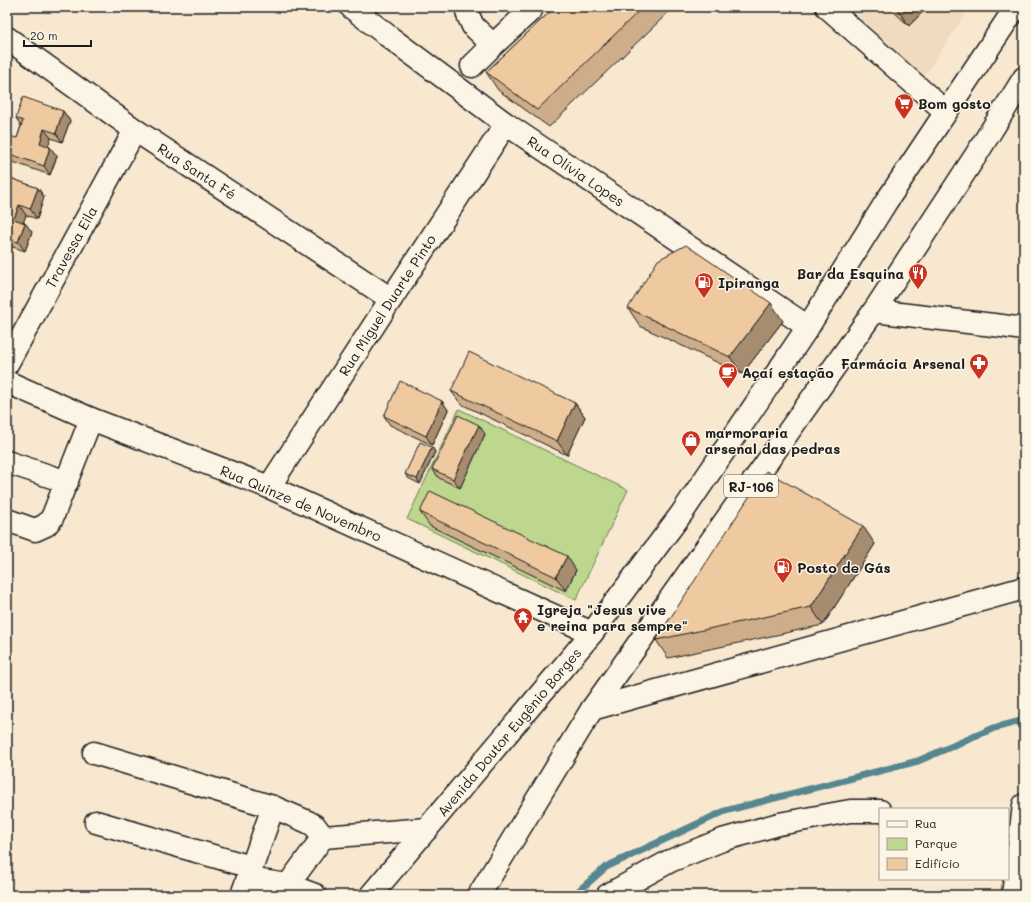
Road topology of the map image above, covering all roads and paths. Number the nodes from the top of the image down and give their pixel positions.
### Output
1 (351, 7) edge
2 (466, 7) edge
3 (827, 7) edge
4 (1016, 7) edge
5 (531, 10) dead end
6 (7, 38) edge
7 (493, 45) junction
8 (472, 66) dead end
9 (1024, 78) edge
10 (946, 112) junction
11 (506, 124) junction
12 (135, 130) junction
13 (391, 299) junction
14 (874, 311) junction
15 (808, 327) junction
16 (1024, 329) edge
17 (7, 364) edge
18 (7, 382) edge
19 (91, 419) junction
20 (7, 462) edge
21 (67, 482) junction
22 (269, 487) junction
23 (7, 520) edge
24 (1024, 588) edge
25 (592, 633) junction
26 (592, 709) junction
27 (94, 753) dead end
28 (273, 807) junction
29 (879, 811) edge
30 (1020, 815) edge
31 (96, 822) dead end
32 (427, 829) junction
33 (323, 837) junction
34 (247, 880) edge
35 (285, 890) edge
36 (376, 891) edge
37 (315, 895) edge
38 (479, 895) edge
39 (608, 895) edge
40 (1013, 895) edge

1 - 11 main road, Rua Olívia Lopes
2 - 7 main road
3 - 10 main road
4 - 10 main road, Avenida Doutor Eugênio Borges / RJ-106
5 - 7 main road
6 - 12 main road, Rua Santa Fé
7 - 8 main road
9 - 14 main road, RJ-106
10 - 15 main road, Avenida Doutor Eugênio Borges / RJ-106
11 - 13 main road, Rua Miguel Duarte Pinto
11 - 15 main road, Rua Olívia Lopes
12 - 13 main road, Rua Santa Fé
12 - 17 main road, Travessa Eila
13 - 22 main road, Rua Miguel Duarte Pinto
14 - 16 main road
14 - 26 main road, RJ-106
15 - 25 main road, Avenida Doutor Eugênio Borges / RJ-106
18 - 19 main road, Rua Quinze de Novembro
19 - 21 main road
19 - 22 main road, Rua Quinze de Novembro
20 - 21 main road
21 - 23 main road
22 - 25 main road, Rua Quinze de Novembro
24 - 26 main road
25 - 32 main road, Avenida Doutor Eugênio Borges / RJ-106
26 - 38 main road, RJ-106
27 - 28 main road
28 - 33 main road
28 - 34 main road
29 - 39 main road
30 - 40 main road
31 - 34 main road
32 - 33 main road
32 - 36 main road, Avenida Doutor Eugênio Borges / RJ-106
33 - 35 main road
34 - 35 main road
35 - 37 main road

